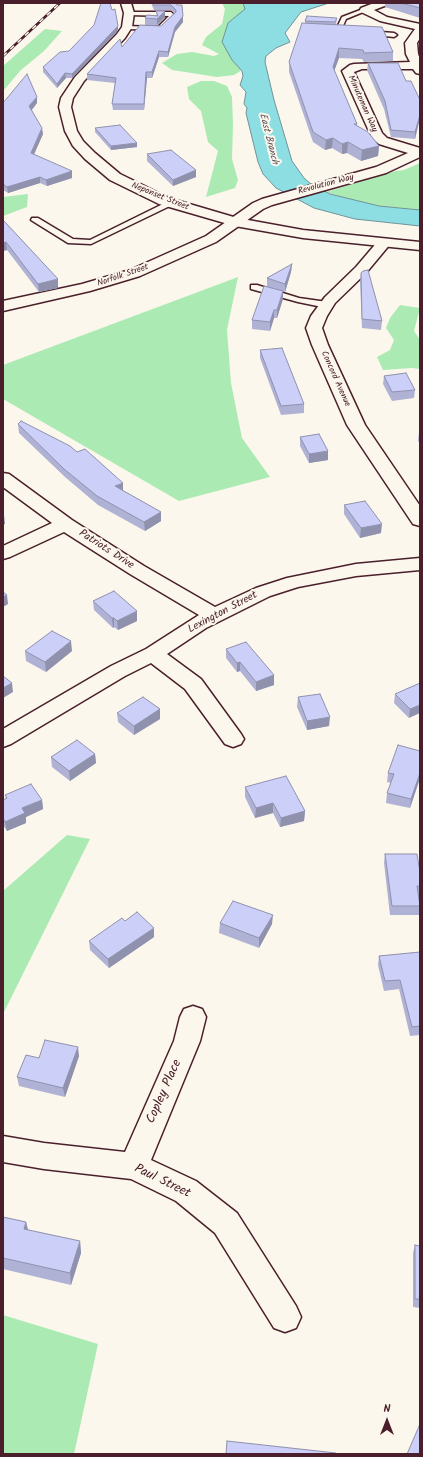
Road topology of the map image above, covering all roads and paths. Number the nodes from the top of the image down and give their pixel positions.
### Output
1 (383, 3) edge
2 (128, 8) edge
3 (365, 10) junction
4 (420, 26) edge
5 (127, 27) junction
6 (420, 30) edge
7 (331, 31) edge
8 (338, 32) junction
9 (346, 32) edge
10 (362, 33) edge
11 (394, 35) dead end
12 (417, 40) edge
13 (418, 68) edge
14 (420, 152) edge
15 (172, 203) junction
16 (35, 220) dead end
17 (235, 222) junction
18 (384, 243) junction
19 (420, 246) edge
20 (254, 287) dead end
21 (327, 305) junction
22 (3, 306) edge
23 (3, 478) edge
24 (420, 520) edge
25 (65, 524) junction
26 (3, 552) edge
27 (420, 564) edge
28 (214, 615) junction
29 (153, 654) junction
30 (3, 739) edge
31 (233, 739) dead end
32 (193, 1017) dead end
33 (3, 1149) edge
34 (134, 1166) junction
35 (285, 1317) dead end

1 - 3 street
2 - 5 street, Neponset Street
2 - 5 lane
3 - 4 street
3 - 8 lane
5 - 15 street, Neponset Street
6 - 12 street
7 - 8 lane
8 - 9 lane
10 - 11 lane
12 - 13 street
13 - 14 street, Minuteman Way
14 - 17 street, Revolution Way
15 - 16 lane
15 - 17 street, Neponset Street
17 - 18 street, Neponset Street
17 - 22 street, Norfolk Street
18 - 19 street, Neponset Street
18 - 21 street, Concord Avenue
20 - 21 lane
21 - 24 street, Concord Avenue
23 - 25 street, Patriots Drive
25 - 26 street
25 - 28 street, Patriots Drive
27 - 28 street, Lexington Street
28 - 29 street, Lexington Street
29 - 30 street, Lexington Street
29 - 31 street
32 - 34 street, Copley Place
33 - 34 street, Paul Street
34 - 35 street, Paul Street

